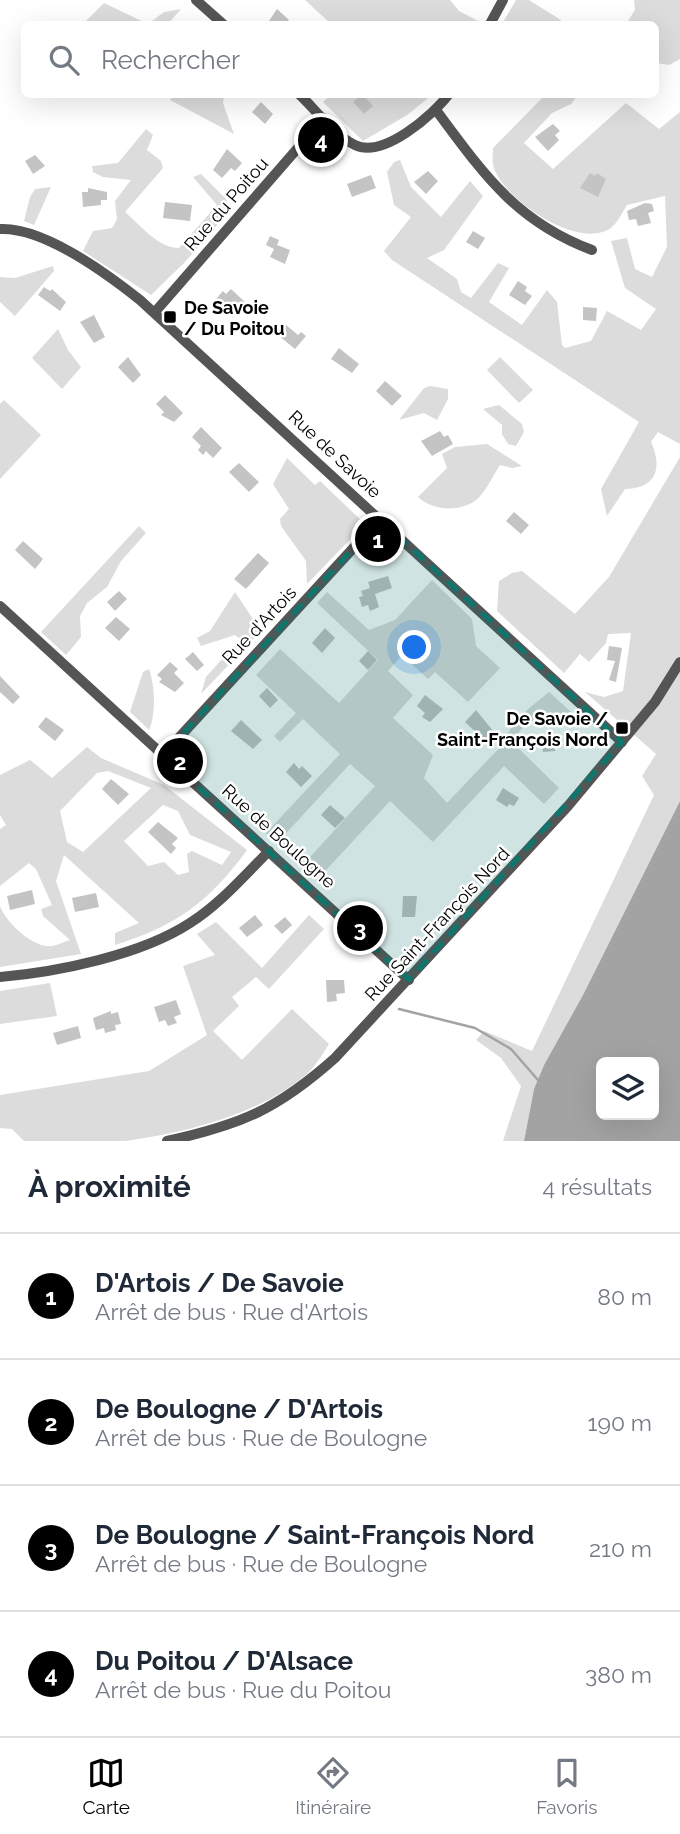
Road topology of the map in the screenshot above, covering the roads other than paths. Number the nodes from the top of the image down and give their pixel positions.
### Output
1 (197, 0) edge
2 (503, 0) edge
3 (220, 21) edge
4 (492, 21) edge
5 (303, 98) edge
6 (446, 98) edge
7 (436, 110) junction
8 (324, 118) junction
9 (0, 229) edge
10 (592, 250) dead end
11 (155, 312) junction
12 (380, 519) junction
13 (0, 606) edge
14 (680, 662) edge
15 (622, 743) junction
16 (163, 755) junction
17 (269, 851) junction
18 (0, 977) edge
19 (409, 980) junction
20 (167, 1141) edge

1 - 3 street
2 - 4 street
5 - 8 street
6 - 7 street
7 - 8 street
7 - 10 street
8 - 11 street, Rue du Poitou
9 - 11 street, Rue de Savoie
11 - 12 street, Rue de Savoie
12 - 15 street, Rue de Savoie
12 - 16 street, Rue d'Artois
13 - 16 street, Rue de Boulogne
14 - 15 street, Rue Saint-François Nord
15 - 19 street, Rue Saint-François Nord
16 - 17 street, Rue de Boulogne
17 - 18 street
17 - 19 street, Rue de Boulogne
19 - 20 street, Rue Saint-François Nord

